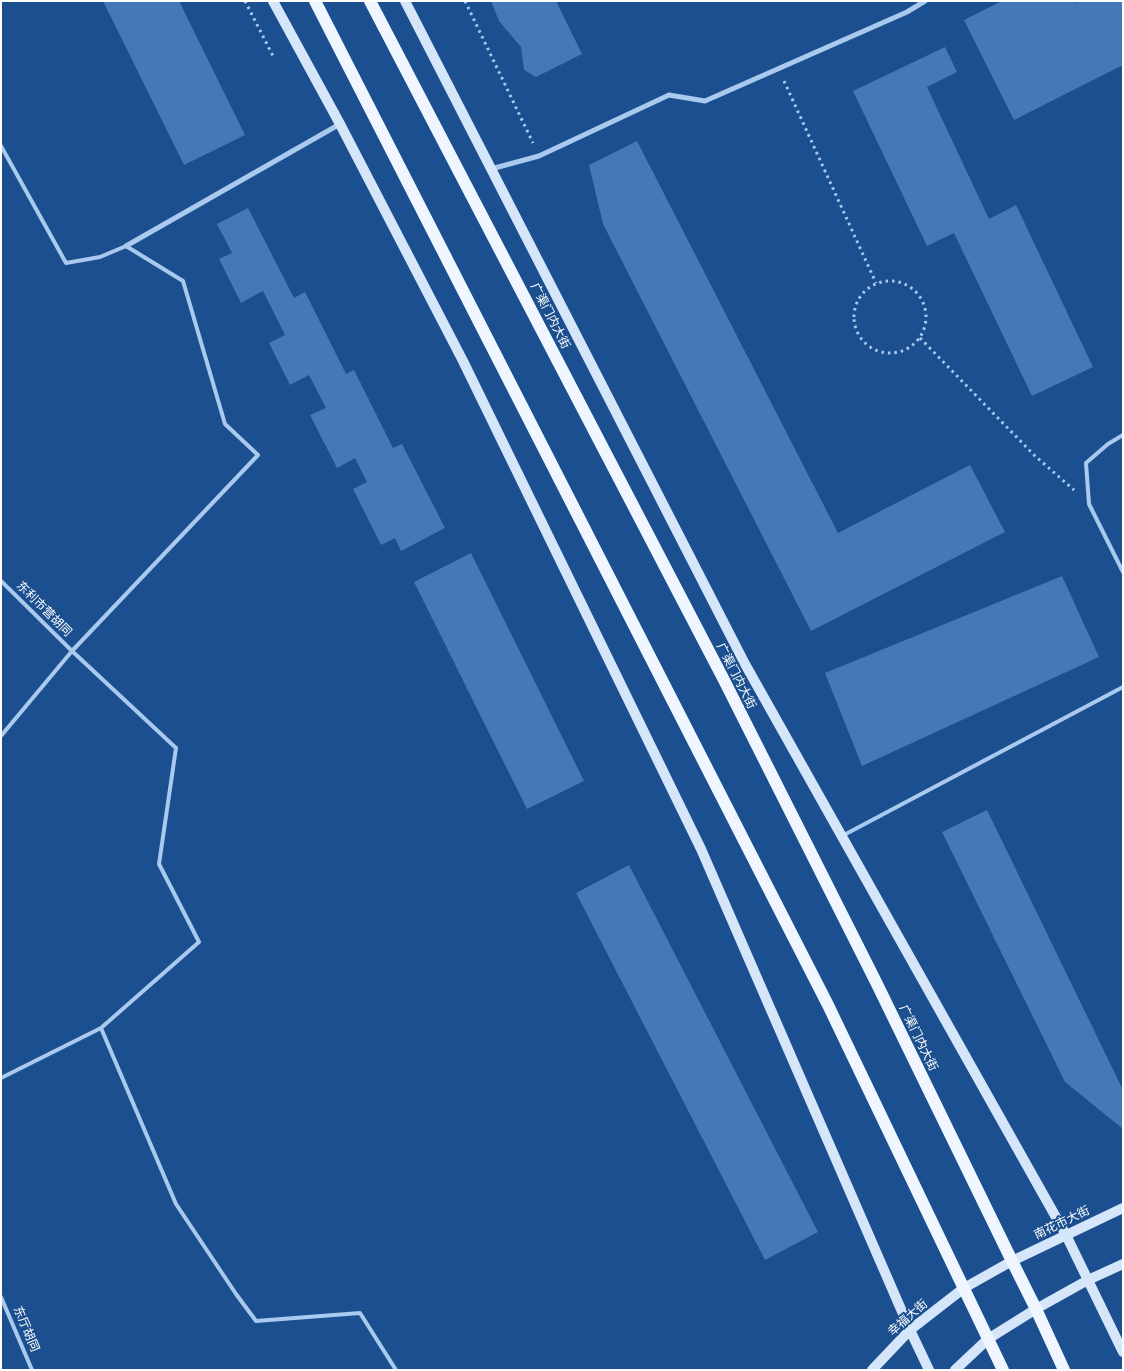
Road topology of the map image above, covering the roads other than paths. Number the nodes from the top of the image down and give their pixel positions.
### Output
1 (273, 1) edge
2 (315, 1) edge
3 (370, 1) edge
4 (405, 1) edge
5 (925, 1) edge
6 (340, 124) junction
7 (1, 146) edge
8 (492, 169) junction
9 (126, 246) junction
10 (1123, 436) edge
11 (1123, 572) edge
12 (1, 581) edge
13 (72, 651) junction
14 (1123, 687) edge
15 (1, 736) edge
16 (842, 836) junction
17 (101, 1028) junction
18 (1, 1078) edge
19 (1123, 1208) edge
20 (1066, 1234) junction
21 (1012, 1261) junction
22 (1123, 1264) edge
23 (1088, 1280) junction
24 (964, 1288) junction
25 (1, 1297) edge
26 (1036, 1309) junction
27 (910, 1330) junction
28 (988, 1339) junction
29 (1123, 1352) edge
30 (32, 1370) edge
31 (396, 1370) edge
32 (872, 1370) edge
33 (929, 1370) edge
34 (955, 1370) edge
35 (1003, 1370) edge
36 (1064, 1370) edge

1 - 6 street
2 - 24 main road
3 - 21 main road, 广渠门内大街
4 - 8 street, 广渠门内大街
5 - 8 street
6 - 9 street
6 - 27 street
7 - 9 lane
8 - 16 street, 广渠门内大街
9 - 13 lane
10 - 11 lane
12 - 13 lane, 东利市营胡同
13 - 15 lane
13 - 17 lane, 东利市营胡同
14 - 16 lane
16 - 20 street, 广渠门内大街
17 - 18 lane
17 - 31 lane
19 - 20 street, 南花市大街
20 - 21 street, 南花市大街
20 - 23 street, 广渠门内大街
21 - 24 street, 南花市大街
21 - 26 main road, 广渠门内大街
22 - 23 street
23 - 26 street
23 - 29 street, 广渠门内大街
24 - 27 street, 幸福大街
24 - 28 main road
25 - 30 lane, 东厅胡同
26 - 28 street
26 - 36 main road, 广渠门内大街
27 - 32 street, 幸福大街
27 - 33 street
28 - 34 street
28 - 35 main road

